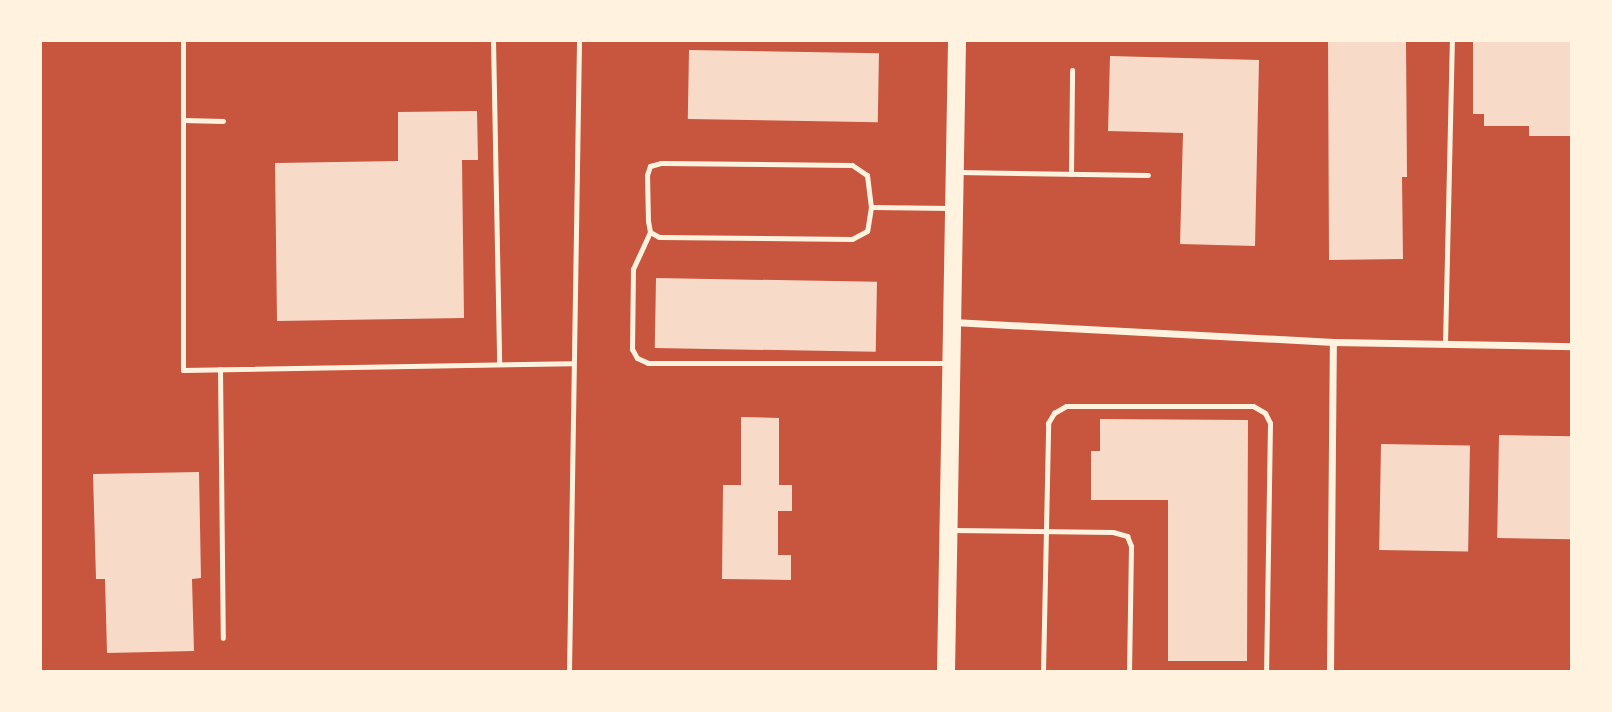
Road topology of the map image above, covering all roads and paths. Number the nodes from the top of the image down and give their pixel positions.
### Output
1 (183, 40) edge
2 (493, 40) edge
3 (579, 40) edge
4 (957, 40) edge
5 (1452, 40) edge
6 (1072, 70) dead end
7 (183, 120) junction
8 (223, 121) dead end
9 (955, 172) junction
10 (1071, 174) junction
11 (1149, 175) dead end
12 (870, 207) junction
13 (954, 208) junction
14 (650, 232) junction
15 (953, 322) junction
16 (1333, 342) junction
17 (1445, 344) junction
18 (1572, 346) edge
19 (572, 363) junction
20 (952, 363) junction
21 (499, 364) junction
22 (220, 369) junction
23 (949, 530) junction
24 (1047, 531) junction
25 (223, 638) dead end
26 (569, 672) edge
27 (946, 672) edge
28 (1043, 672) edge
29 (1129, 672) edge
30 (1266, 672) edge
31 (1330, 672) edge

1 - 7 lane
2 - 21 lane
3 - 19 lane
4 - 9 main road
5 - 17 lane
6 - 10 lane
7 - 8 lane
7 - 22 lane
9 - 10 lane
9 - 13 main road
10 - 11 lane
12 - 13 lane
12 - 14 lane
12 - 14 lane
13 - 15 main road
14 - 20 lane
15 - 16 street
15 - 20 main road
16 - 17 street
16 - 31 street
17 - 18 street
19 - 21 lane
19 - 26 lane
20 - 23 main road
21 - 22 lane
22 - 25 lane
23 - 24 lane
23 - 27 main road
24 - 28 lane
24 - 29 lane
24 - 30 lane

